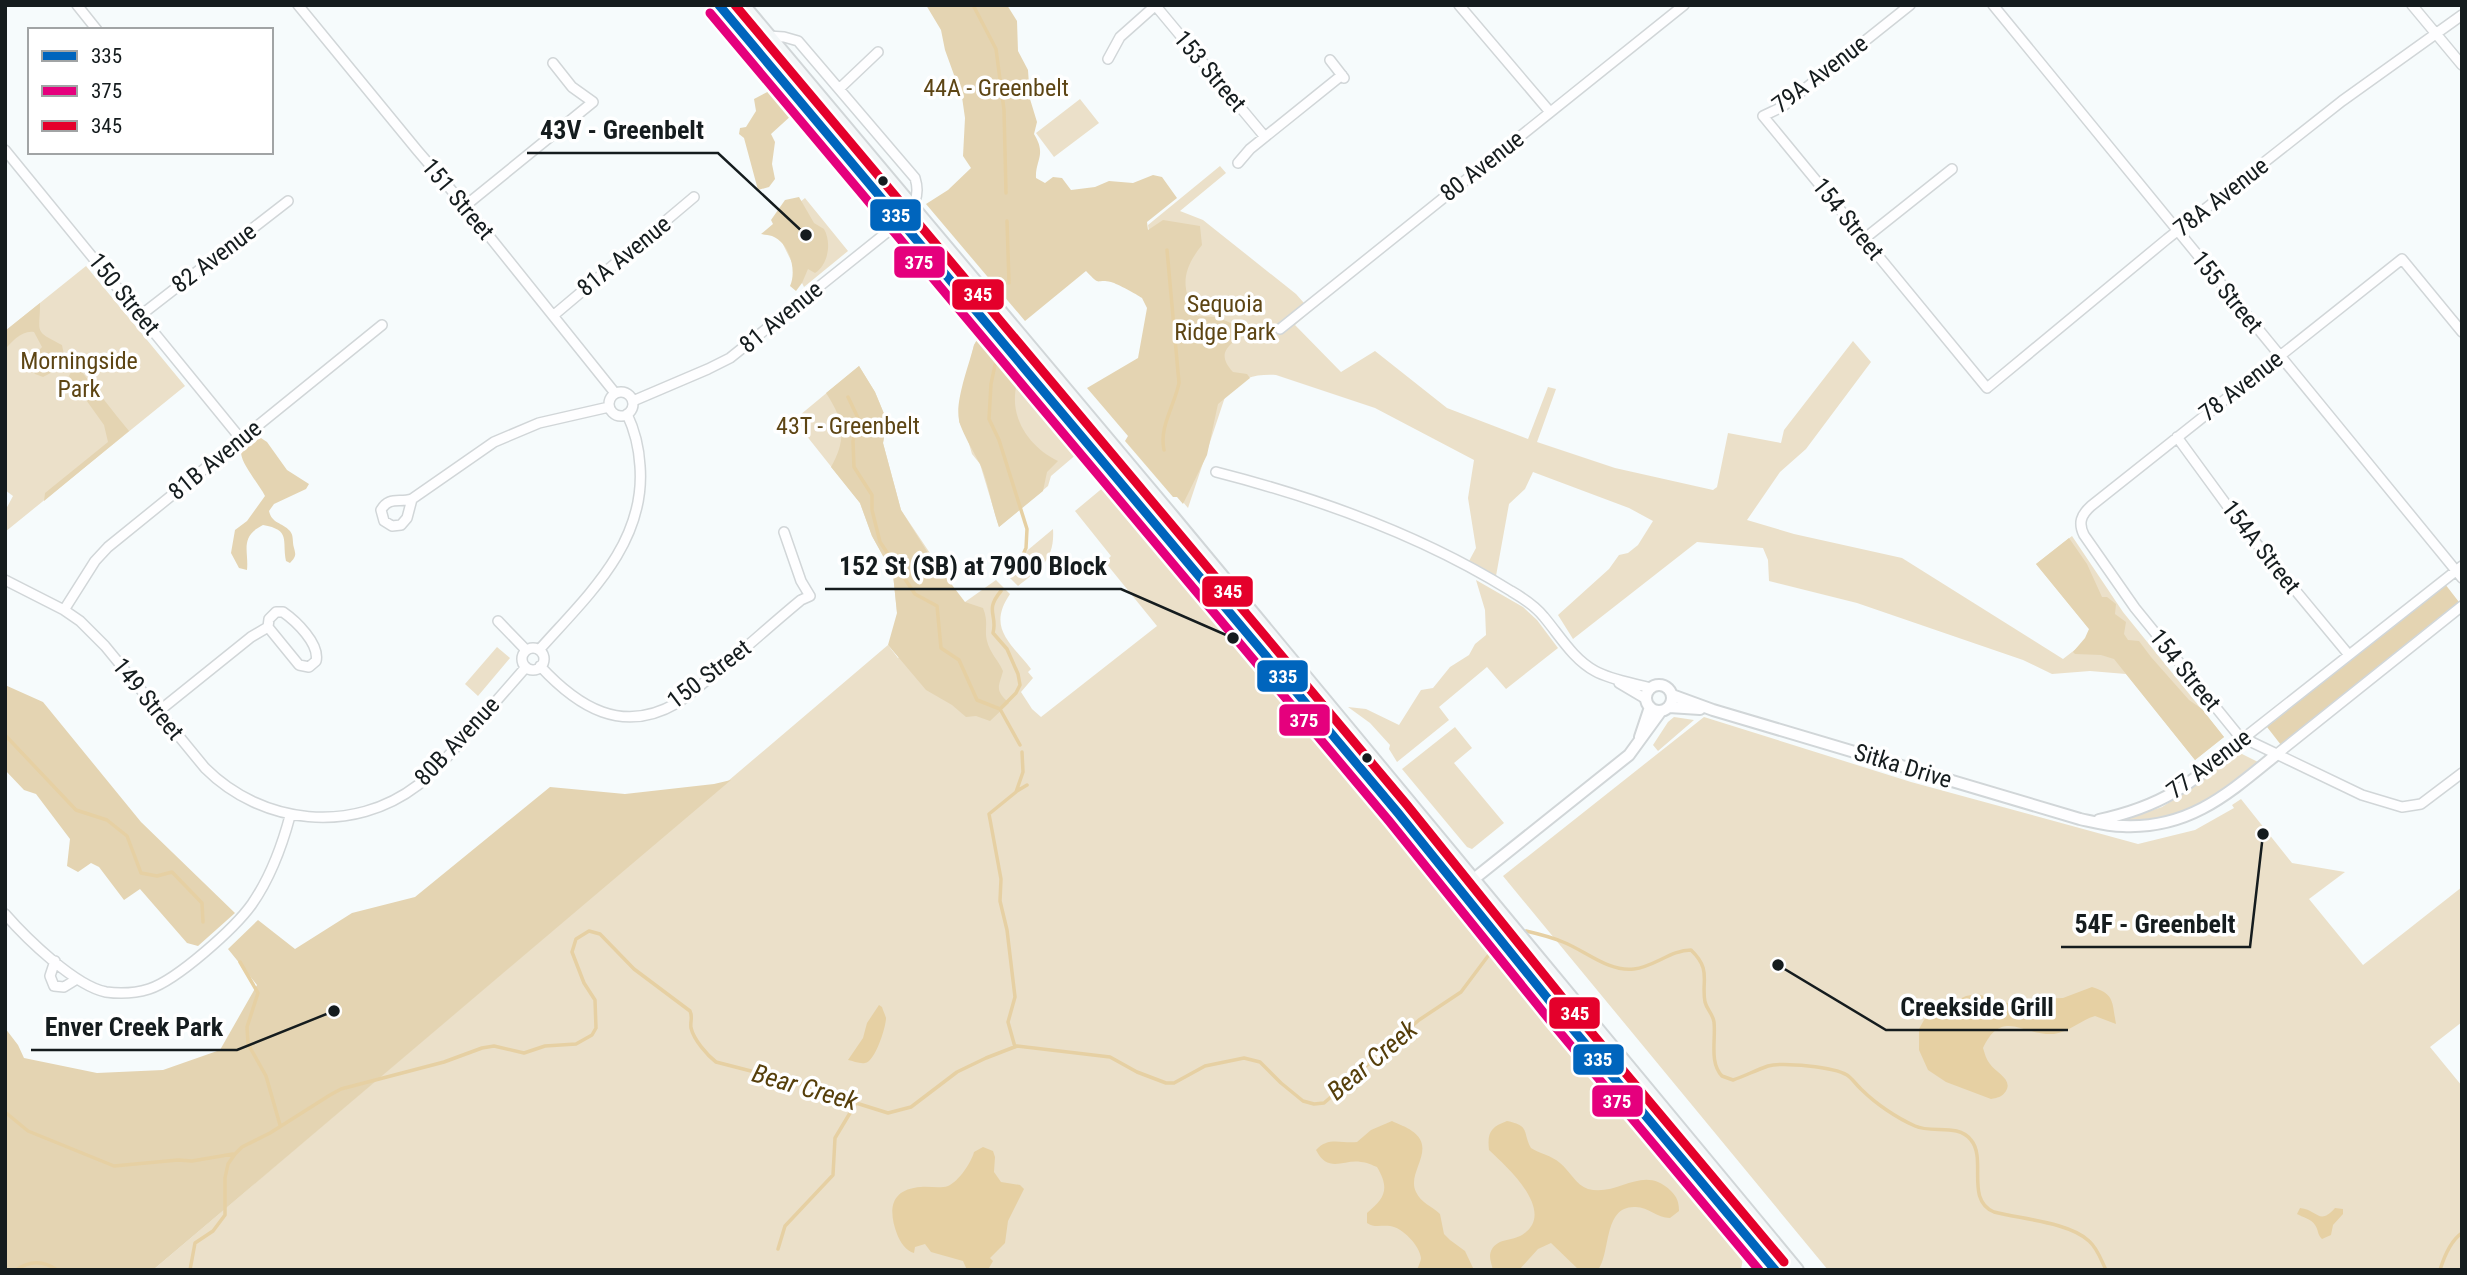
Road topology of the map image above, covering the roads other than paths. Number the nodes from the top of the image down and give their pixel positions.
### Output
1 (77, 5) edge
2 (298, 5) edge
3 (719, 5) edge
4 (743, 5) edge
5 (1156, 5) edge
6 (1459, 5) edge
7 (1684, 5) edge
8 (1910, 5) edge
9 (1993, 5) edge
10 (2412, 5) edge
11 (2462, 15) edge
12 (95, 28) edge
13 (2436, 34) junction
14 (768, 36) junction
15 (878, 52) dead end
16 (1108, 59) dead end
17 (1329, 60) dead end
18 (552, 63) dead end
19 (2462, 65) edge
20 (839, 89) junction
21 (1550, 111) junction
22 (1763, 116) joint
23 (1265, 137) junction
24 (5, 150) edge
25 (1238, 163) dead end
26 (1952, 169) dead end
27 (694, 197) dead end
28 (288, 201) dead end
29 (465, 206) junction
30 (913, 208) junction
31 (901, 221) junction
32 (2177, 231) junction
33 (1864, 239) junction
34 (141, 315) junction
35 (554, 315) junction
36 (382, 325) dead end
37 (1280, 328) dead end
38 (2462, 332) edge
39 (2279, 356) junction
40 (1987, 387) joint
41 (615, 393) junction
42 (633, 401) junction
43 (609, 407) junction
44 (627, 414) junction
45 (2177, 437) junction
46 (241, 439) junction
47 (1216, 472) dead end
48 (412, 499) dead end
49 (2082, 516) joint
50 (784, 532) dead end
51 (2460, 572) edge
52 (5, 580) edge
53 (2462, 606) edge
54 (64, 610) junction
55 (498, 621) dead end
56 (268, 627) junction
57 (526, 650) junction
58 (539, 650) junction
59 (2349, 655) junction
60 (540, 666) junction
61 (526, 667) junction
62 (1609, 677) junction
63 (1651, 688) junction
64 (1672, 695) junction
65 (1648, 703) junction
66 (1665, 709) junction
67 (1713, 710) junction
68 (159, 711) junction
69 (2244, 738) junction
70 (1637, 746) junction
71 (2277, 754) junction
72 (2462, 773) edge
73 (290, 816) junction
74 (2093, 821) junction
75 (1474, 879) junction
76 (1460, 890) junction
77 (5, 914) edge
78 (55, 961) junction
79 (77, 979) junction
80 (1775, 1270) edge
81 (1797, 1270) edge

1 - 12 street
2 - 29 street, 151 Street
3 - 31 main road
4 - 14 main road
5 - 16 street
5 - 23 street, 153 Street
6 - 21 street
7 - 21 street, 80 Avenue
8 - 22 street, 79A Avenue
9 - 32 street, 155 Street
10 - 13 street
11 - 13 street, 78A Avenue
13 - 19 street
13 - 32 street, 78A Avenue
14 - 20 street
14 - 30 main road
15 - 20 street
17 - 23 street
18 - 29 street
20 - 30 street
21 - 37 street, 80 Avenue
22 - 33 street, 154 Street
23 - 25 street
24 - 34 street, 150 Street
26 - 33 street
27 - 35 street, 81A Avenue
28 - 34 street, 82 Avenue
29 - 35 street, 151 Street
30 - 31 street, 81 Avenue
30 - 75 main road
31 - 42 street, 81 Avenue
31 - 76 main road
32 - 39 street, 155 Street
32 - 40 street, 78A Avenue
33 - 40 street, 154 Street
34 - 46 street, 150 Street
35 - 41 street, 151 Street
36 - 46 street, 81B Avenue
38 - 39 street, 78 Avenue
39 - 45 street, 78 Avenue
39 - 51 street, 155 Street
41 - 42 street
41 - 43 street
42 - 44 street
43 - 44 street
43 - 48 street
44 - 58 street
45 - 49 street, 78 Avenue
45 - 59 street, 154A Street
46 - 54 street, 81B Avenue
47 - 62 street
49 - 69 street, 154 Street
50 - 60 street, 150 Street
51 - 59 street, 77 Avenue
52 - 54 street, 149 Street
53 - 71 street, 77 Avenue
54 - 68 street, 149 Street
55 - 57 street
56 - 56 street
56 - 68 street
57 - 58 street
57 - 61 street
58 - 60 street
59 - 69 street, 77 Avenue
60 - 61 street
61 - 73 street, 80B Avenue
62 - 63 street
62 - 65 street
63 - 64 street, Sitka Drive
63 - 65 street
64 - 66 street
64 - 67 street, Sitka Drive
65 - 66 street, Sitka Drive
65 - 70 street
66 - 67 street, Sitka Drive
66 - 70 street
67 - 74 street, Sitka Drive
68 - 73 street, 149 Street
69 - 71 street, 154 Street
69 - 74 street, 77 Avenue
70 - 75 street
71 - 72 street, 154 Street
71 - 74 street, 77 Avenue
73 - 79 street
75 - 76 street
75 - 81 main road
76 - 80 main road
77 - 78 street
78 - 79 street
78 - 79 street

